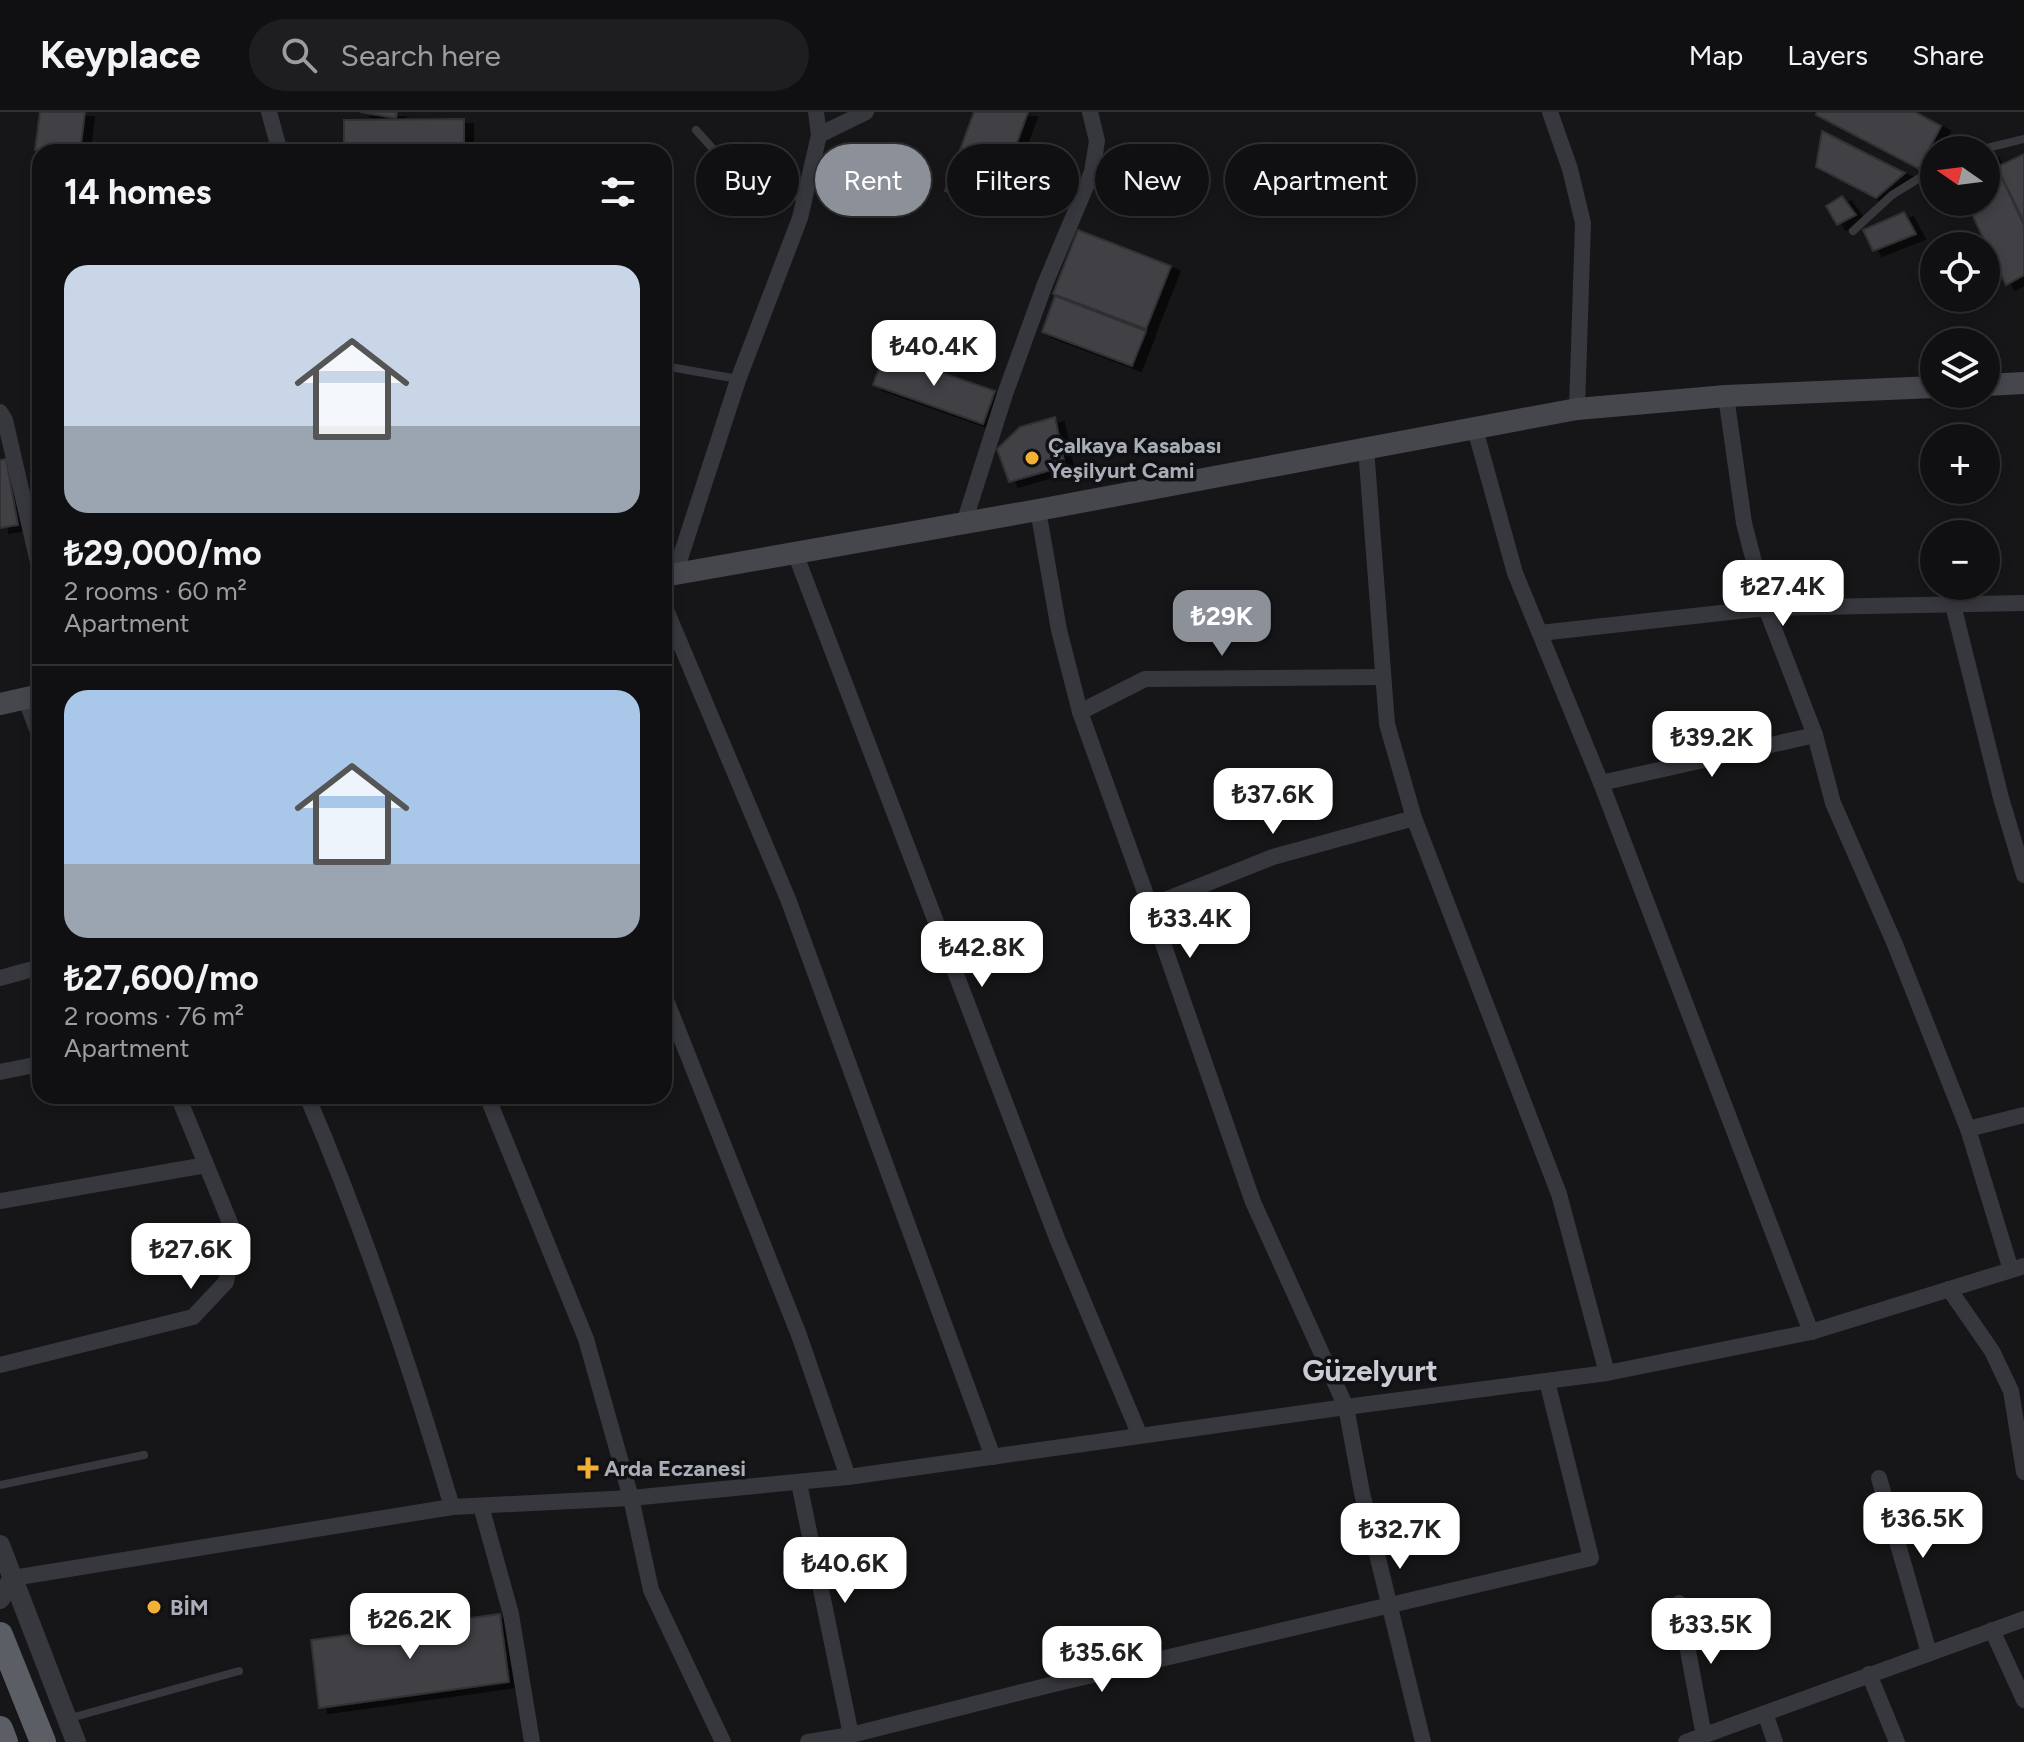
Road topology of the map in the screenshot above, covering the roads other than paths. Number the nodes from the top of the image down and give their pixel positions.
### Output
1 (269, 112) edge
2 (816, 112) edge
3 (866, 112) edge
4 (1090, 112) edge
5 (1550, 112) edge
6 (696, 130) dead end
7 (819, 135) junction
8 (2024, 139) edge
9 (278, 144) edge
10 (2000, 145) edge
11 (1920, 178) edge
12 (804, 200) junction
13 (1853, 231) dead end
14 (672, 368) edge
15 (738, 380) junction
16 (2024, 383) edge
17 (2000, 384) edge
18 (1920, 388) edge
19 (1726, 396) junction
20 (1577, 409) junction
21 (0, 412) edge
22 (1475, 429) junction
23 (1366, 448) junction
24 (1038, 510) junction
25 (964, 523) junction
26 (32, 536) edge
27 (795, 553) junction
28 (672, 569) edge
29 (672, 575) edge
30 (2024, 603) edge
31 (1953, 605) junction
32 (1766, 608) junction
33 (672, 624) edge
34 (1540, 633) junction
35 (1382, 677) junction
36 (32, 696) edge
37 (0, 704) edge
38 (1080, 712) junction
39 (1815, 735) junction
40 (1601, 783) junction
41 (1414, 818) junction
42 (2024, 875) edge
43 (1150, 906) junction
44 (32, 969) edge
45 (0, 978) edge
46 (672, 1015) edge
47 (32, 1066) edge
48 (0, 1072) edge
49 (181, 1104) edge
50 (311, 1104) edge
51 (490, 1104) edge
52 (2024, 1115) edge
53 (1968, 1129) junction
54 (206, 1165) junction
55 (0, 1201) edge
56 (2017, 1268) edge
57 (1949, 1289) junction
58 (1811, 1332) junction
59 (0, 1365) edge
60 (1607, 1373) junction
61 (1547, 1381) junction
62 (1346, 1407) junction
63 (2021, 1434) edge
64 (1140, 1436) junction
65 (144, 1455) dead end
66 (993, 1457) junction
67 (2024, 1472) edge
68 (848, 1477) junction
69 (1879, 1478) dead end
70 (799, 1483) junction
71 (0, 1485) edge
72 (631, 1498) junction
73 (481, 1506) junction
74 (452, 1507) junction
75 (0, 1545) edge
76 (7, 1576) edge
77 (0, 1599) edge
78 (1679, 1603) dead end
79 (1388, 1607) junction
80 (2024, 1619) edge
81 (1992, 1630) junction
82 (0, 1635) edge
83 (1929, 1653) junction
84 (239, 1671) dead end
85 (1869, 1674) junction
86 (2024, 1700) edge
87 (1765, 1713) junction
88 (67, 1719) junction
89 (0, 1729) edge
90 (851, 1735) junction
91 (1704, 1736) junction
92 (5, 1742) edge
93 (43, 1742) edge
94 (76, 1742) edge
95 (532, 1742) edge
96 (723, 1742) edge
97 (808, 1742) edge
98 (1423, 1742) edge
99 (1686, 1742) edge
100 (1775, 1742) edge
101 (1897, 1742) edge

1 - 9 street
2 - 7 street
3 - 7 street
4 - 25 street
5 - 20 street
6 - 12 lane
7 - 12 street
8 - 10 lane
11 - 13 lane
12 - 15 street
14 - 15 lane
15 - 28 street
16 - 17 main road
18 - 19 main road
19 - 20 main road
19 - 32 street
20 - 22 main road
21 - 26 street
22 - 23 main road
22 - 34 street
23 - 24 main road
23 - 35 street
24 - 25 main road
24 - 38 street
25 - 27 main road
27 - 29 main road
27 - 64 street
30 - 31 street
31 - 32 street
31 - 42 street
32 - 34 street
32 - 39 street
33 - 66 street
34 - 40 street
35 - 38 street
35 - 41 street
36 - 37 main road
38 - 43 street
39 - 40 street
39 - 53 street
40 - 58 street
41 - 43 street
41 - 60 street
43 - 62 street
44 - 45 street
46 - 68 street
47 - 48 street
49 - 54 street
50 - 74 street
51 - 72 street
52 - 53 street
53 - 56 street
54 - 55 street
54 - 59 street
56 - 57 street
57 - 58 street
57 - 63 street
58 - 60 street
60 - 61 street
61 - 62 street
61 - 79 street
62 - 64 street
62 - 79 street
63 - 67 street
64 - 66 street
65 - 71 lane
66 - 68 street
68 - 70 street
69 - 83 street
70 - 72 street
70 - 90 street
72 - 73 street
72 - 96 street
73 - 74 street
73 - 95 street
74 - 76 street
75 - 76 street
76 - 77 street
76 - 88 street
78 - 91 street
79 - 90 street
79 - 98 street
80 - 81 street
81 - 83 street
81 - 86 street
82 - 93 highway
83 - 85 street
84 - 88 lane
85 - 87 street
85 - 101 street
87 - 91 street
87 - 100 street
88 - 94 street
89 - 92 highway
90 - 97 street
91 - 99 street

